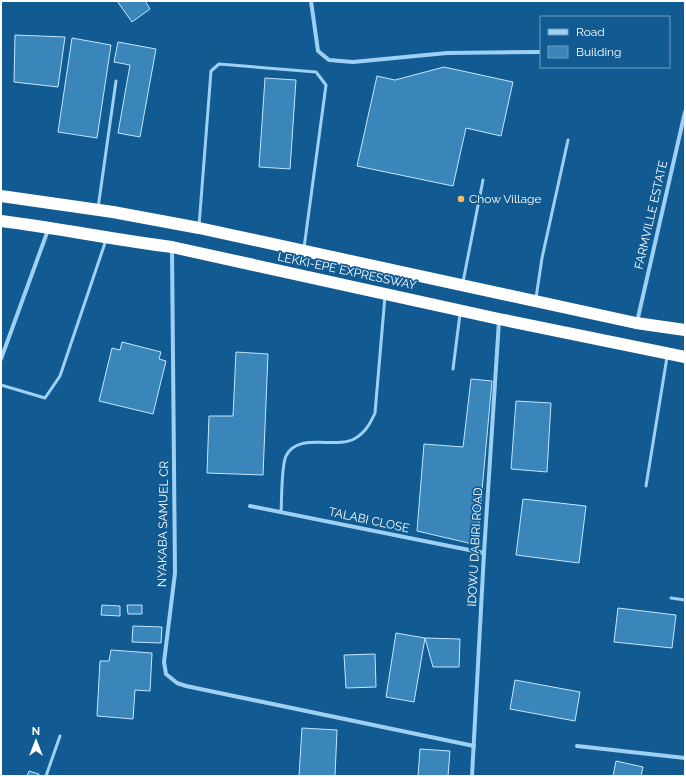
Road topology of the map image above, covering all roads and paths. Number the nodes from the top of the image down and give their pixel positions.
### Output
1 (311, 1) edge
2 (540, 52) edge
3 (116, 81) dead end
4 (685, 112) edge
5 (568, 140) dead end
6 (483, 180) dead end
7 (1, 196) edge
8 (98, 210) junction
9 (1, 221) edge
10 (49, 227) junction
11 (199, 228) junction
12 (107, 238) junction
13 (172, 247) junction
14 (304, 252) junction
15 (462, 286) junction
16 (385, 292) junction
17 (535, 302) junction
18 (460, 310) junction
19 (499, 319) junction
20 (636, 323) junction
21 (685, 330) edge
22 (668, 353) junction
23 (685, 357) edge
24 (1, 359) edge
25 (453, 369) dead end
26 (1, 385) edge
27 (646, 486) dead end
28 (250, 506) dead end
29 (281, 512) junction
30 (484, 554) junction
31 (671, 598) dead end
32 (685, 600) edge
33 (60, 736) dead end
34 (474, 746) junction
35 (577, 746) dead end
36 (685, 758) edge
37 (46, 776) edge
38 (472, 776) edge

1 - 2 street
3 - 8 lane
4 - 20 street, FARMVILLE ESTATE
5 - 17 lane
6 - 15 lane
7 - 8 highway, LEKKI-EPE EXPRESSWAY
8 - 11 highway, LEKKI-EPE EXPRESSWAY
9 - 10 highway, LEKKI-EPE EXPRESSWAY
10 - 12 highway, LEKKI-EPE EXPRESSWAY
10 - 24 street
11 - 14 highway, LEKKI-EPE EXPRESSWAY
11 - 14 lane
12 - 13 highway, LEKKI-EPE EXPRESSWAY
12 - 26 lane
13 - 16 highway, LEKKI-EPE EXPRESSWAY
13 - 34 street, NYAKABA SAMUEL CR
14 - 15 highway, LEKKI-EPE EXPRESSWAY
15 - 17 highway, LEKKI-EPE EXPRESSWAY
16 - 18 highway, LEKKI-EPE EXPRESSWAY
16 - 29 lane
17 - 20 highway, LEKKI-EPE EXPRESSWAY
18 - 19 highway, LEKKI-EPE EXPRESSWAY
18 - 25 lane
19 - 22 highway, LEKKI-EPE EXPRESSWAY
19 - 30 street, IDOWU DABIRI ROAD
20 - 21 highway, LEKKI-EPE EXPRESSWAY
22 - 23 highway, LEKKI-EPE EXPRESSWAY
22 - 27 lane
28 - 29 street, TALABI CLOSE
29 - 30 street, TALABI CLOSE
30 - 34 street, IDOWU DABIRI ROAD
31 - 32 lane
33 - 37 lane
34 - 38 street, IDOWU DABIRI ROAD
35 - 36 street

